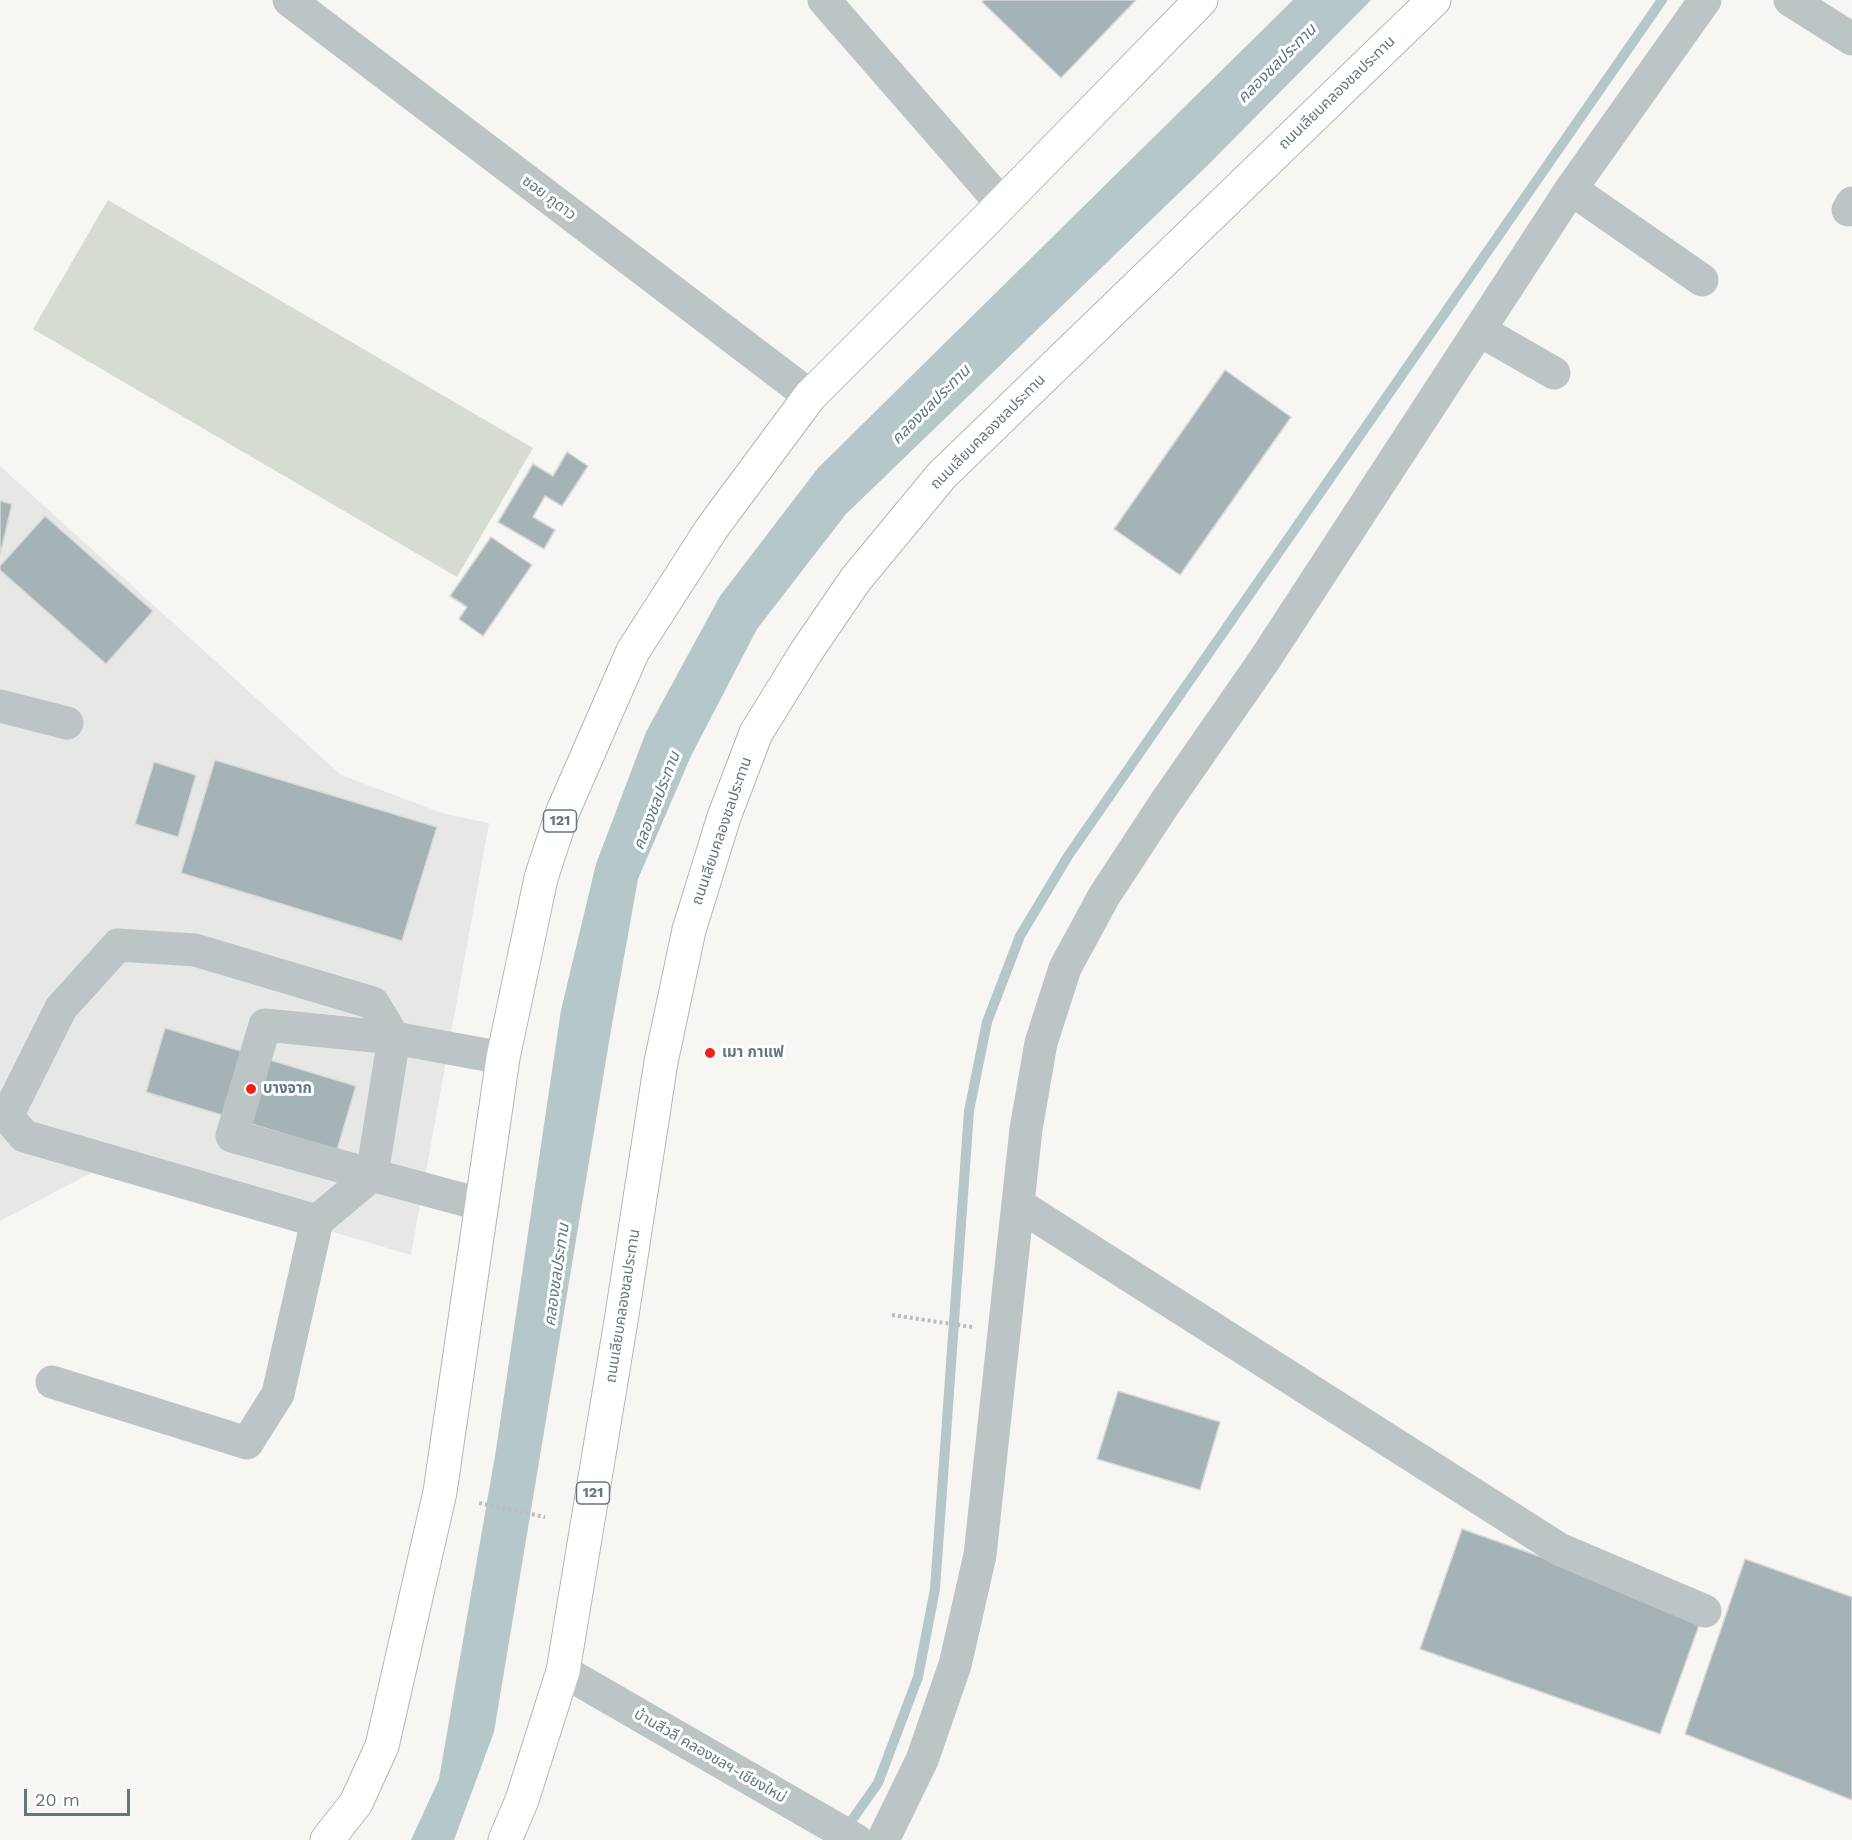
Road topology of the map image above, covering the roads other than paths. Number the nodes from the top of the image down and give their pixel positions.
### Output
1 (289, 0) edge
2 (824, 0) edge
3 (1201, 0) edge
4 (1434, 0) edge
5 (1705, 0) edge
6 (1790, 0) edge
7 (1852, 39) edge
8 (1571, 189) junction
9 (1002, 204) junction
10 (1702, 280) dead end
11 (1479, 330) junction
12 (1554, 373) dead end
13 (810, 396) junction
14 (0, 706) edge
15 (67, 723) dead end
16 (394, 1038) junction
17 (503, 1058) junction
18 (372, 1175) junction
19 (483, 1205) junction
20 (1019, 1205) junction
21 (317, 1221) junction
22 (52, 1382) dead end
23 (1705, 1611) dead end
24 (563, 1671) junction
25 (327, 1840) edge
26 (505, 1840) edge
27 (856, 1840) edge
28 (883, 1840) edge

1 - 13 street, ซอย ภูดาว
2 - 9 street
3 - 9 main road, 121
4 - 24 main road, ถนนเลียบคลองชลประทาน / 121
5 - 8 street
6 - 7 street
8 - 10 street
8 - 11 street
9 - 13 main road, 121
11 - 12 street
11 - 20 street
13 - 17 main road, 121
14 - 15 street
16 - 17 street
16 - 18 street
16 - 18 street
16 - 21 street
17 - 19 main road, 121
18 - 19 street
18 - 21 street
19 - 25 main road, 121
20 - 23 street
20 - 28 street
21 - 22 street
24 - 26 main road, ถนนเลียบคลองชลประทาน / 121
24 - 27 street, บ้านสีวลี คลองชลฯ-เชียงใหม่

